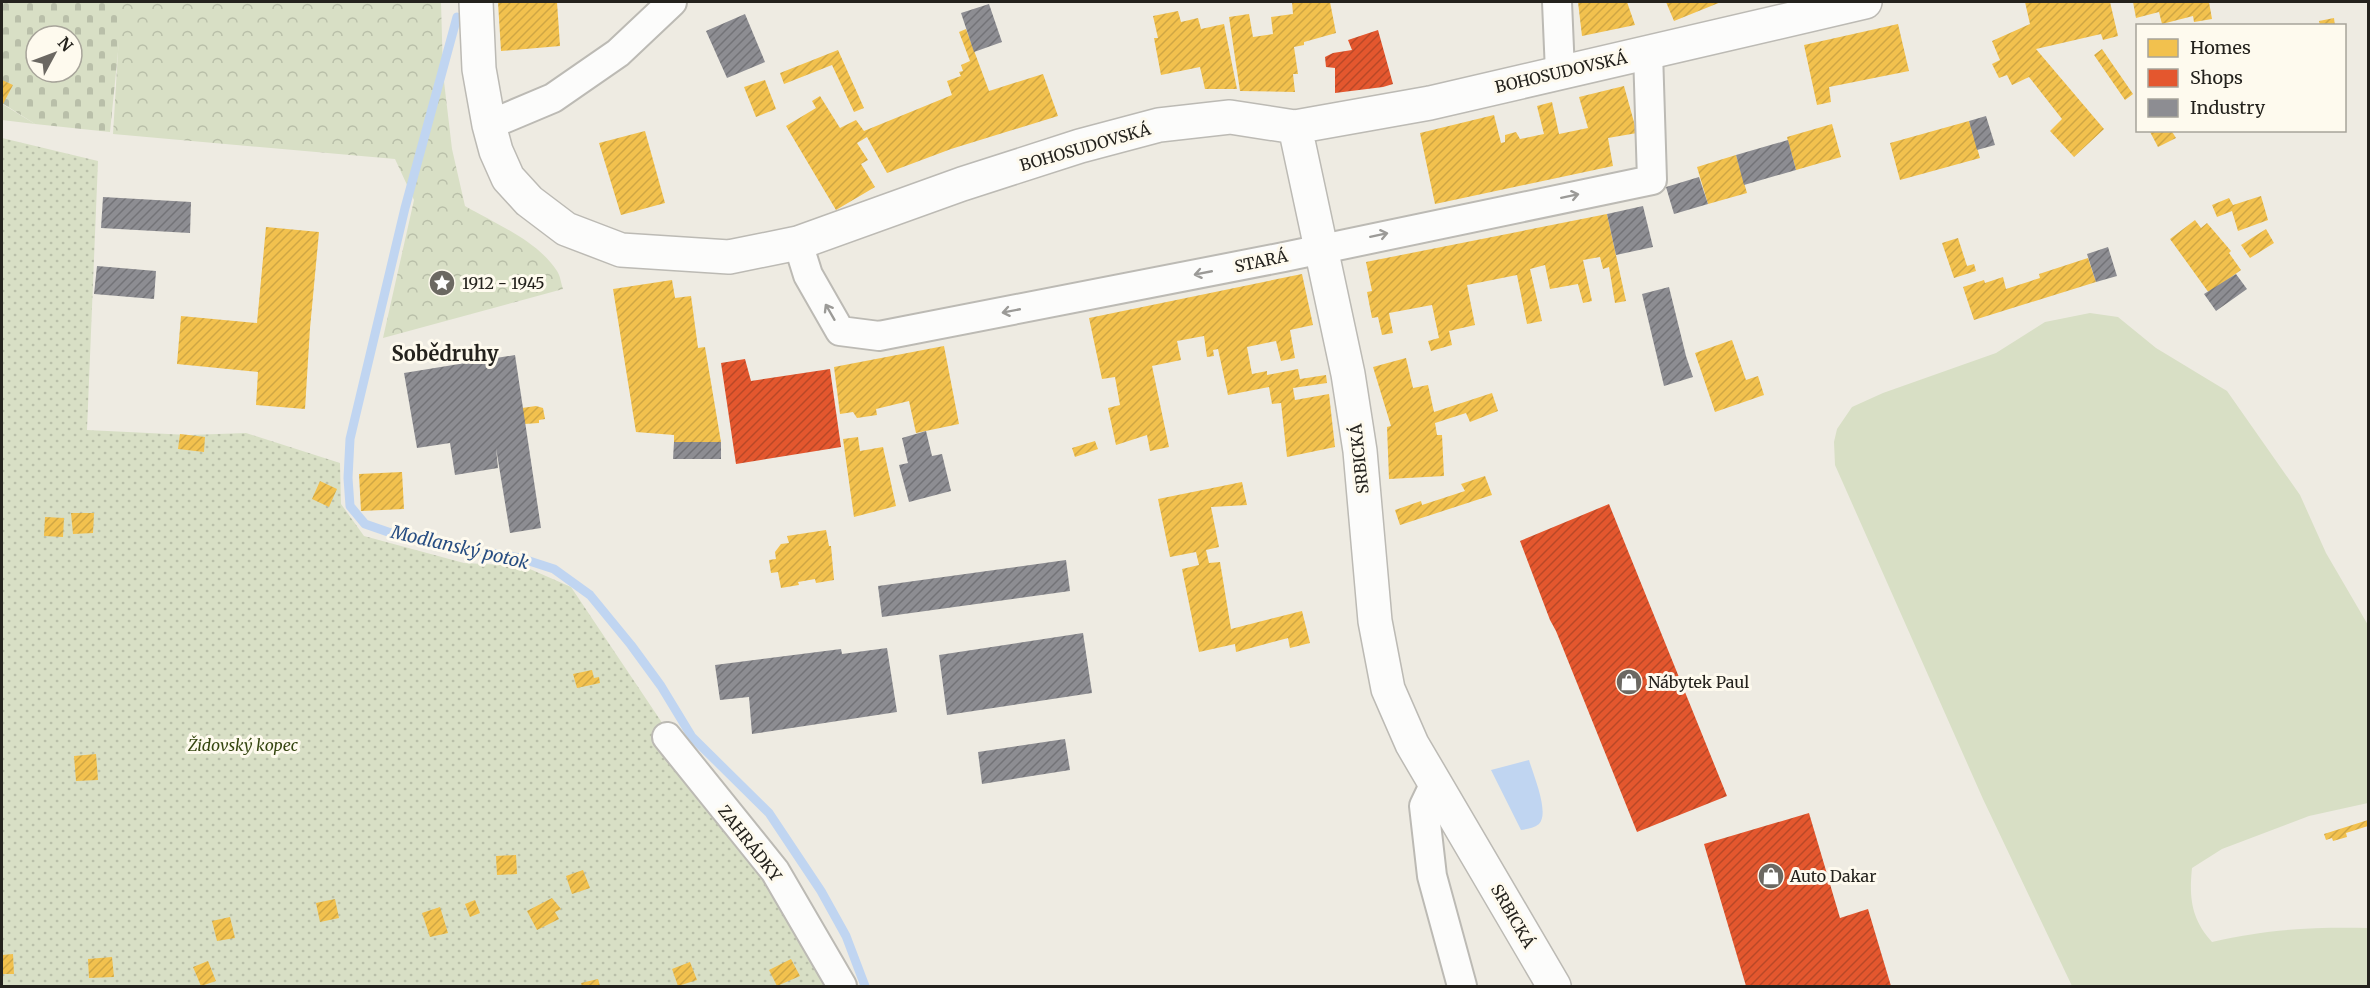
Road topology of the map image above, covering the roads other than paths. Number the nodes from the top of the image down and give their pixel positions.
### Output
1 (476, 2) edge
2 (672, 2) edge
3 (1557, 2) edge
4 (1865, 2) edge
5 (1648, 52) junction
6 (1560, 72) junction
7 (489, 125) junction
8 (1295, 127) junction
9 (798, 243) junction
10 (1321, 247) junction
11 (667, 737) dead end
12 (1435, 783) junction
13 (842, 987) edge
14 (1462, 987) edge
15 (1554, 987) edge

1 - 7 street, BOHOSUDOVSKÁ
2 - 7 street
3 - 6 street
4 - 5 street, BOHOSUDOVSKÁ
5 - 6 street, BOHOSUDOVSKÁ
10 -> 5 street, STARÁ
6 - 8 street, BOHOSUDOVSKÁ
7 - 9 street, BOHOSUDOVSKÁ
8 - 9 street, BOHOSUDOVSKÁ
8 - 10 street, SRBICKÁ
10 -> 9 street, STARÁ
10 - 12 street, SRBICKÁ
11 - 13 street, ZAHRÁDKY
12 - 14 street
12 - 15 street, SRBICKÁ

